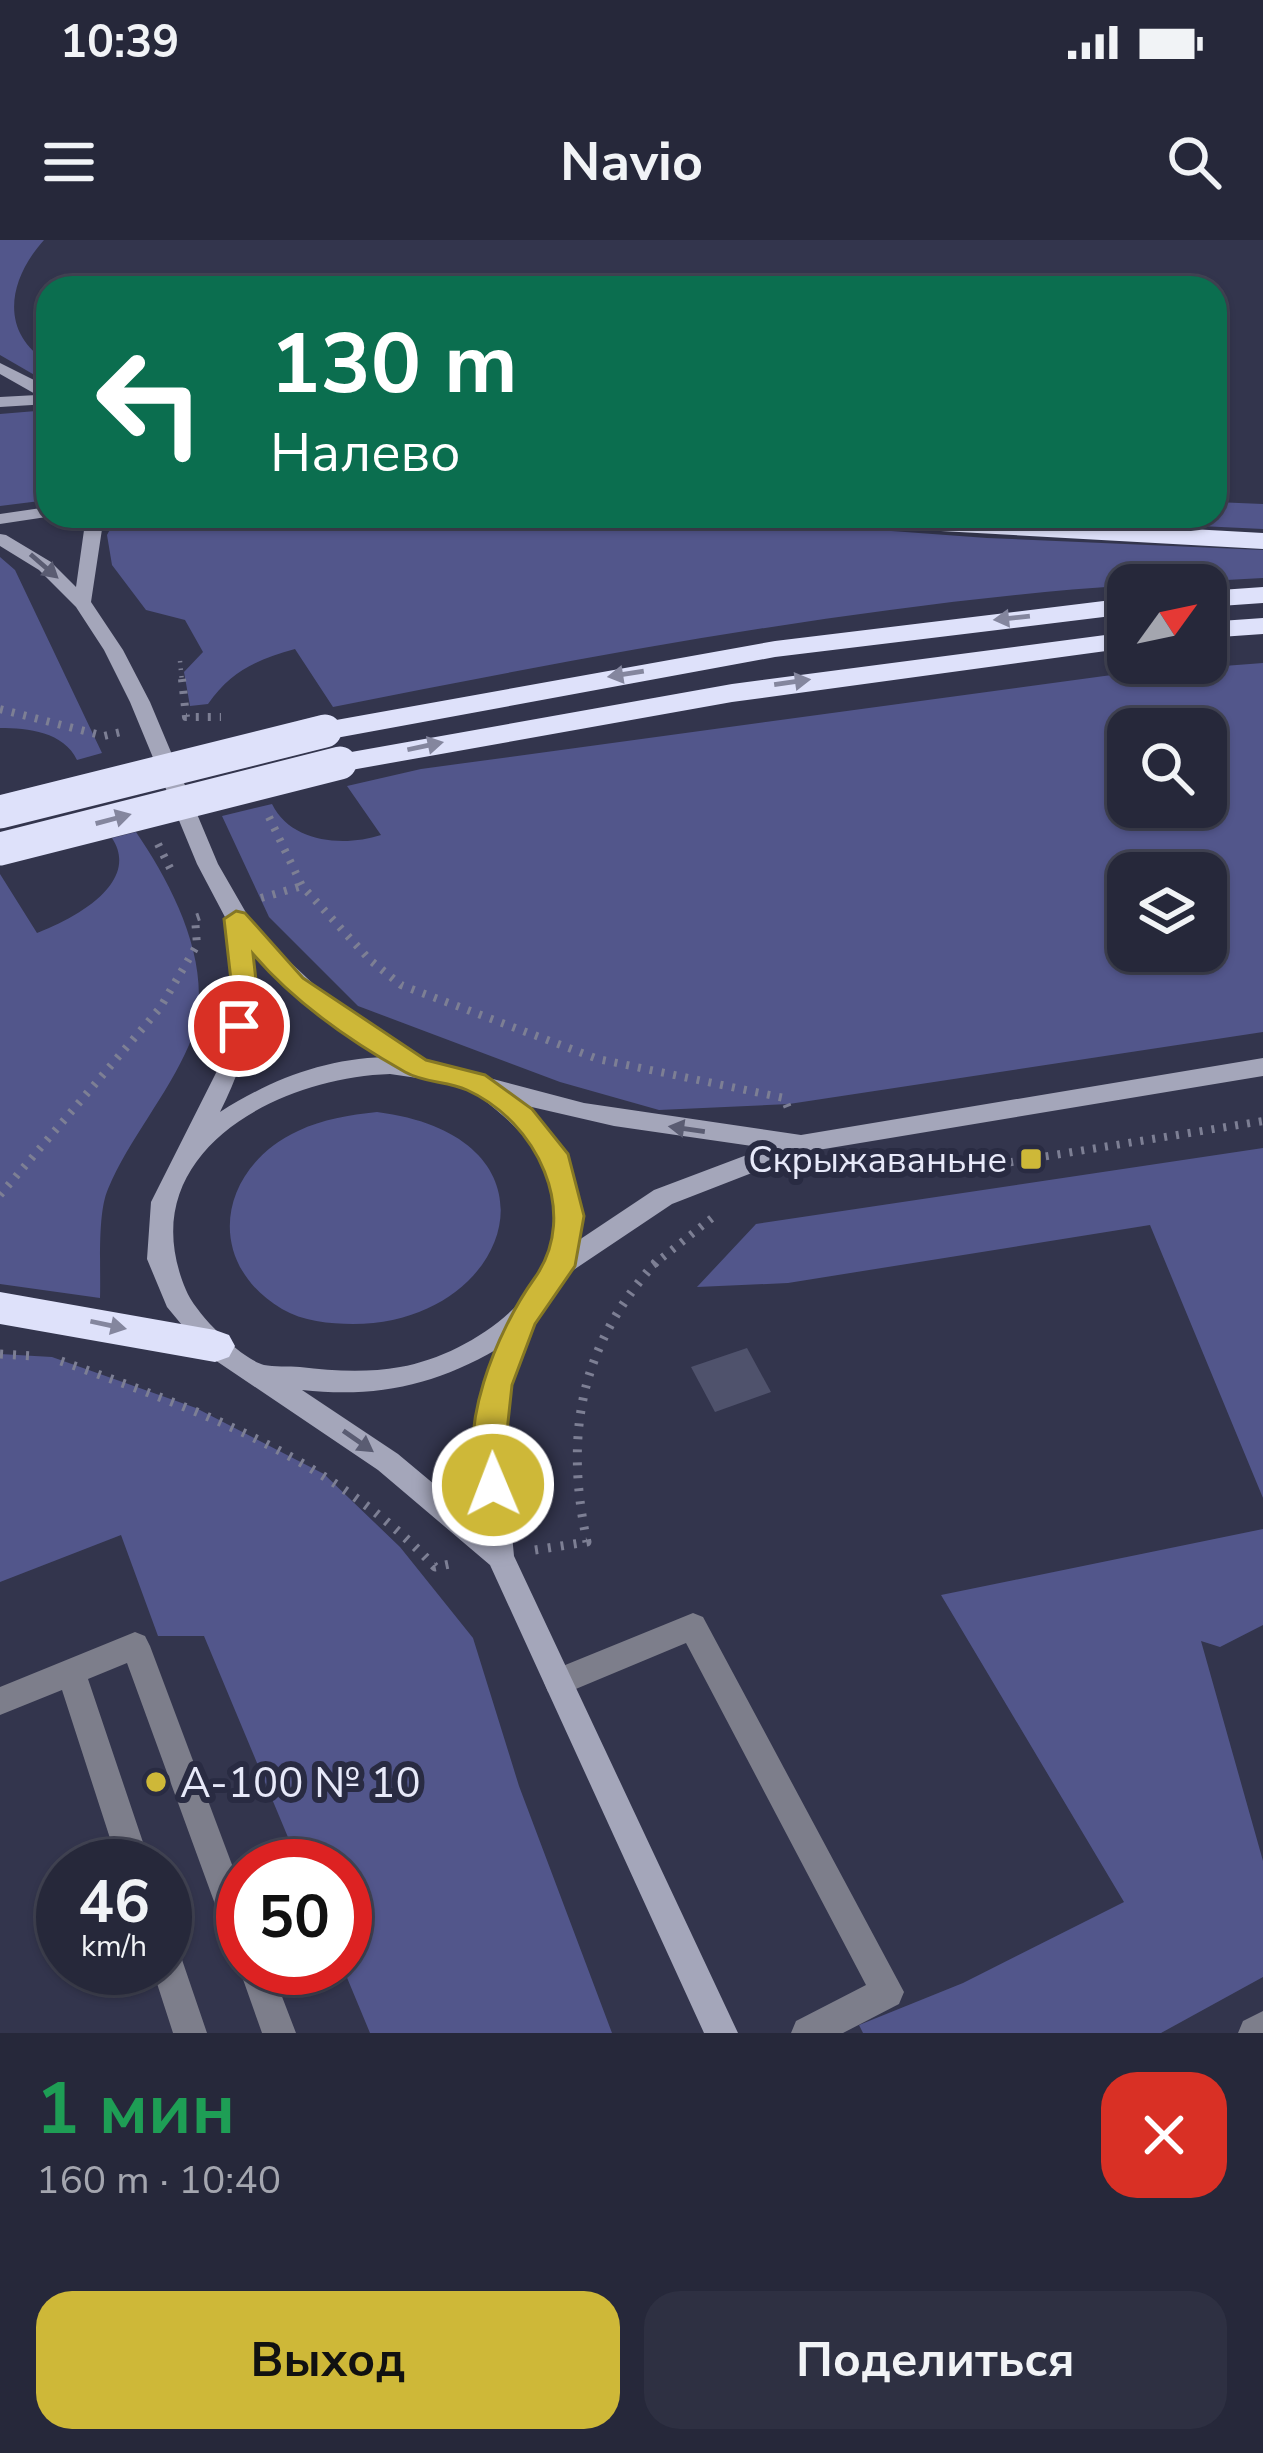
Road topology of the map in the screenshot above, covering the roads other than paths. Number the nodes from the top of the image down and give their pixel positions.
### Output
1 (0, 368) edge
2 (36, 390) edge
3 (36, 398) edge
4 (0, 402) edge
5 (36, 514) edge
6 (0, 519) edge
7 (93, 528) edge
8 (1021, 528) edge
9 (0, 538) edge
10 (1263, 542) edge
11 (1263, 595) edge
12 (1227, 598) edge
13 (83, 600) junction
14 (1107, 609) edge
15 (1227, 630) edge
16 (1263, 630) edge
17 (1107, 643) edge
18 (0, 812) edge
19 (0, 849) edge
20 (233, 914) junction
21 (1263, 1067) edge
22 (418, 1068) junction
23 (476, 1082) junction
24 (194, 1143) junction
25 (803, 1143) junction
26 (560, 1266) junction
27 (0, 1308) edge
28 (522, 1319) junction
29 (215, 1346) junction
30 (263, 1374) junction
31 (500, 1556) junction
32 (70, 1672) junction
33 (559, 1682) junction
34 (0, 1701) edge
35 (126, 1839) edge
36 (216, 1864) edge
37 (178, 1995) edge
38 (265, 1995) edge
39 (1263, 2028) edge
40 (190, 2033) edge
41 (279, 2033) edge
42 (721, 2033) edge
43 (808, 2033) edge
44 (1255, 2033) edge

1 - 2 main road
3 - 4 main road
5 - 6 main road
7 - 13 main road
8 - 10 highway
9 -> 13 main road
11 - 12 highway
13 - 20 main road
14 -> 18 highway, bridge
15 - 16 highway
19 -> 17 highway, bridge
20 - 22 main road
20 - 24 main road
21 - 25 main road
22 - 23 main road
22 - 24 main road
25 -> 23 main road
23 - 26 main road
24 - 29 main road
25 - 26 main road
26 - 28 main road
27 -> 29 highway
28 - 30 main road
28 - 31 main road
29 - 30 main road
30 -> 31 main road
31 - 33 main road
32 - 34 street
32 - 35 street
32 - 36 street
33 - 42 main road
33 - 43 street
37 - 40 street
38 - 41 street
39 - 44 street

